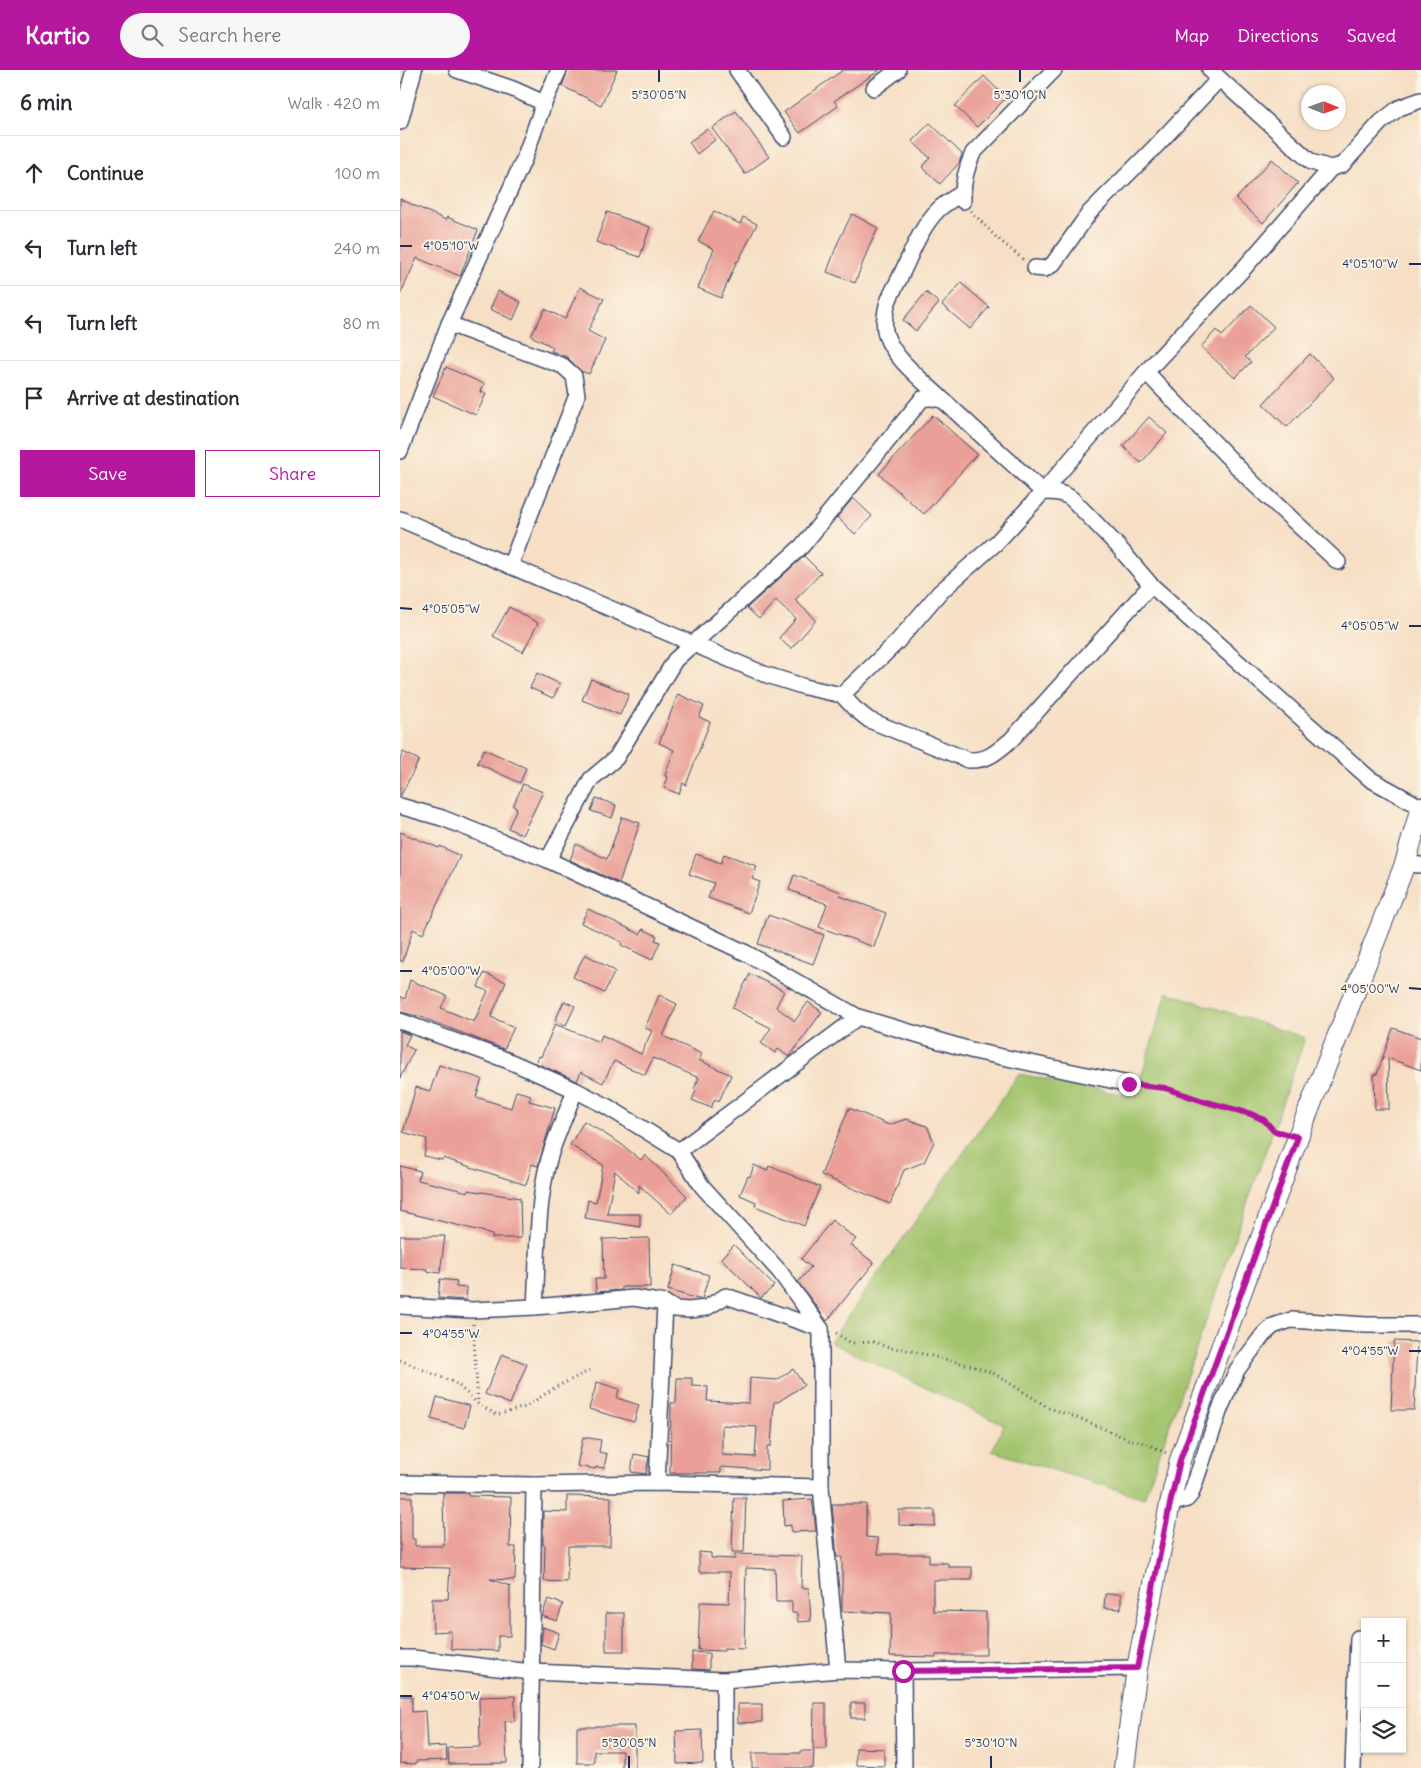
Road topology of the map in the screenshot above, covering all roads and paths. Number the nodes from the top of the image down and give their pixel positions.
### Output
1 (414, 70) edge
2 (457, 70) edge
3 (559, 70) edge
4 (737, 70) edge
5 (898, 70) edge
6 (1054, 70) edge
7 (1214, 75) edge
8 (874, 88) dead end
9 (1421, 100) edge
10 (544, 103) junction
11 (400, 122) edge
12 (784, 137) dead end
13 (1330, 168) junction
14 (963, 198) junction
15 (1035, 268) joint
16 (449, 324) junction
17 (1146, 372) junction
18 (944, 401) junction
19 (400, 450) edge
20 (1043, 492) junction
21 (400, 519) edge
22 (1338, 562) dead end
23 (510, 566) junction
24 (1151, 585) junction
25 (692, 644) junction
26 (842, 695) junction
27 (400, 806) edge
28 (1421, 807) edge
29 (548, 860) junction
30 (1413, 864) edge
31 (858, 1017) junction
32 (400, 1021) edge
33 (1129, 1084) joint
34 (575, 1090) junction
35 (1298, 1137) junction
36 (679, 1151) junction
37 (665, 1303) junction
38 (400, 1306) edge
39 (535, 1307) junction
40 (472, 1310) junction
41 (1421, 1324) edge
42 (822, 1329) junction
43 (400, 1360) edge
44 (593, 1369) dead end
45 (478, 1404) junction
46 (1180, 1460) junction
47 (400, 1483) edge
48 (657, 1483) junction
49 (534, 1485) junction
50 (821, 1487) junction
51 (1170, 1504) junction
52 (1358, 1638) dead end
53 (400, 1658) edge
54 (1137, 1668) junction
55 (838, 1670) junction
56 (903, 1671) junction
57 (530, 1672) junction
58 (724, 1680) junction
59 (530, 1768) edge
60 (724, 1768) edge
61 (904, 1768) edge
62 (1124, 1768) edge
63 (1353, 1768) edge

1 - 11 street
2 - 10 street
3 - 10 street
4 - 12 street
5 - 8 street
6 - 14 street
7 - 13 street
7 - 15 street
9 - 13 street
10 - 16 street
13 - 17 street
14 - 15 path
14 - 18 street
16 - 19 street
16 - 23 street
17 - 20 street
17 - 22 street
18 - 20 street
18 - 25 street
20 - 24 street
20 - 26 street
21 - 23 street
23 - 25 street
24 - 26 street
24 - 28 street
25 - 26 street
25 - 29 street
27 - 29 street
28 - 30 street
29 - 31 street
30 - 35 street
31 - 33 street
31 - 36 street
32 - 34 street
33 - 35 path
34 - 36 street
34 - 39 street
35 - 46 street
36 - 42 street
37 - 39 street
37 - 42 street
37 - 48 street
38 - 40 street
39 - 40 street
40 - 45 path
41 - 51 street
42 - 46 path
42 - 50 street
43 - 45 path
44 - 45 path
46 - 51 street
47 - 49 street
48 - 49 street
48 - 50 street
49 - 57 street
50 - 55 street
51 - 54 street
52 - 63 street
53 - 57 street
54 - 56 street
54 - 62 street
55 - 56 street
55 - 58 street
56 - 61 street
57 - 58 street
57 - 59 street
58 - 60 street

